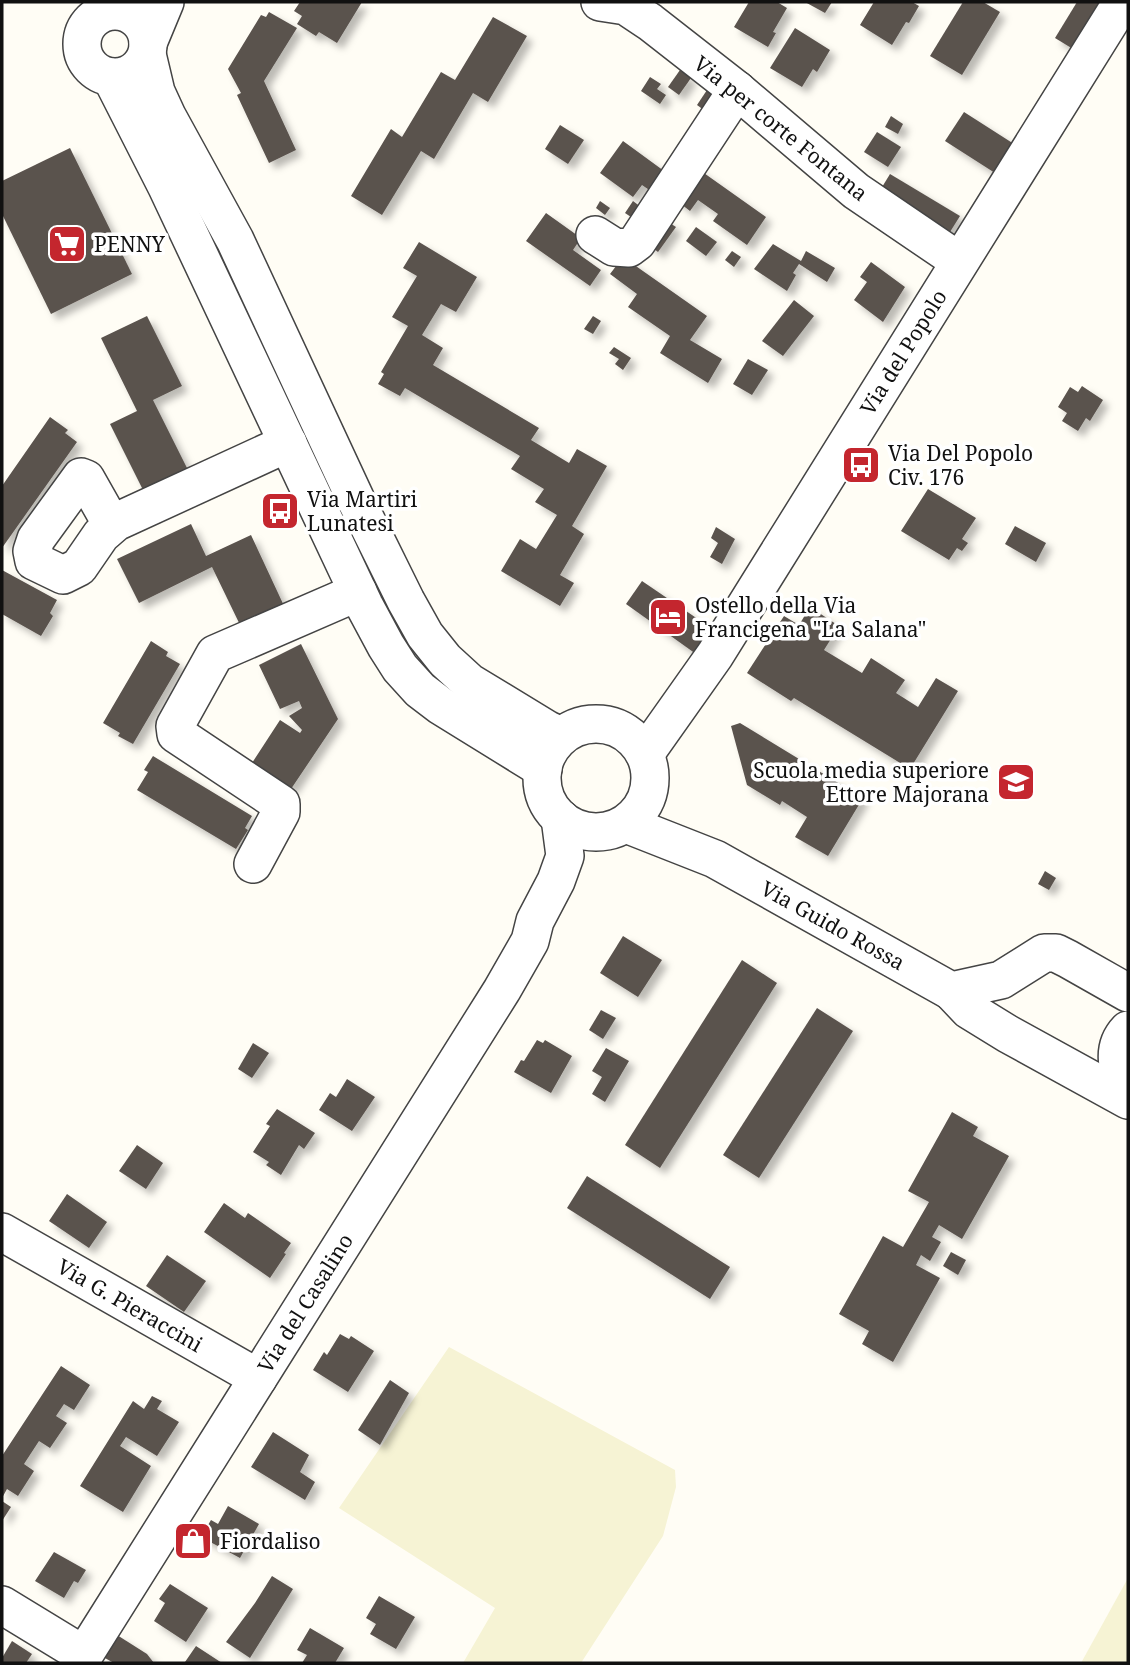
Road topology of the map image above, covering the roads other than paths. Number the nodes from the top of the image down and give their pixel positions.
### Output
1 (67, 2) edge
2 (165, 2) edge
3 (600, 2) edge
4 (1122, 2) edge
5 (111, 13) edge
6 (147, 49) junction
7 (111, 76) junction
8 (737, 90) junction
9 (595, 235) dead end
10 (959, 261) junction
11 (288, 443) junction
12 (112, 525) dead end
13 (358, 592) junction
14 (425, 635) junction
15 (391, 654) junction
16 (683, 701) junction
17 (614, 726) junction
18 (561, 736) junction
19 (645, 754) junction
20 (542, 769) junction
21 (649, 790) junction
22 (626, 824) junction
23 (575, 825) junction
24 (715, 859) junction
25 (253, 864) dead end
26 (951, 991) junction
27 (1128, 993) edge
28 (1128, 1030) edge
29 (1128, 1093) edge
30 (1128, 1100) edge
31 (2, 1232) edge
32 (258, 1378) junction
33 (2, 1605) edge
34 (81, 1659) edge

1 - 5 street
2 - 6 street
3 - 8 street, Via per corte Fontana
4 - 10 street, Via del Popolo
5 - 6 street
5 - 7 street
6 - 7 street
6 - 14 street
7 - 11 street
8 - 9 street
8 - 10 street, Via per corte Fontana
10 - 16 street, Via del Popolo
11 - 12 street
11 - 13 street
13 - 15 street
13 - 25 street
14 - 15 street
14 - 18 street
15 - 20 street
16 - 17 street, Via del Popolo
16 - 19 street, Via del Popolo
17 - 18 street
17 - 19 street
18 - 20 street
19 - 21 street
20 - 23 street
21 - 22 street
21 - 24 street, Via Guido Rossa
22 - 23 street
22 - 24 street, Via Guido Rossa
23 - 32 street, Via del Casalino
24 - 26 street, Via Guido Rossa
26 - 27 street
26 - 30 street, Via Guido Rossa
28 - 29 street
31 - 32 street, Via G. Pieraccini
32 - 34 street, Via del Casalino
33 - 34 street

